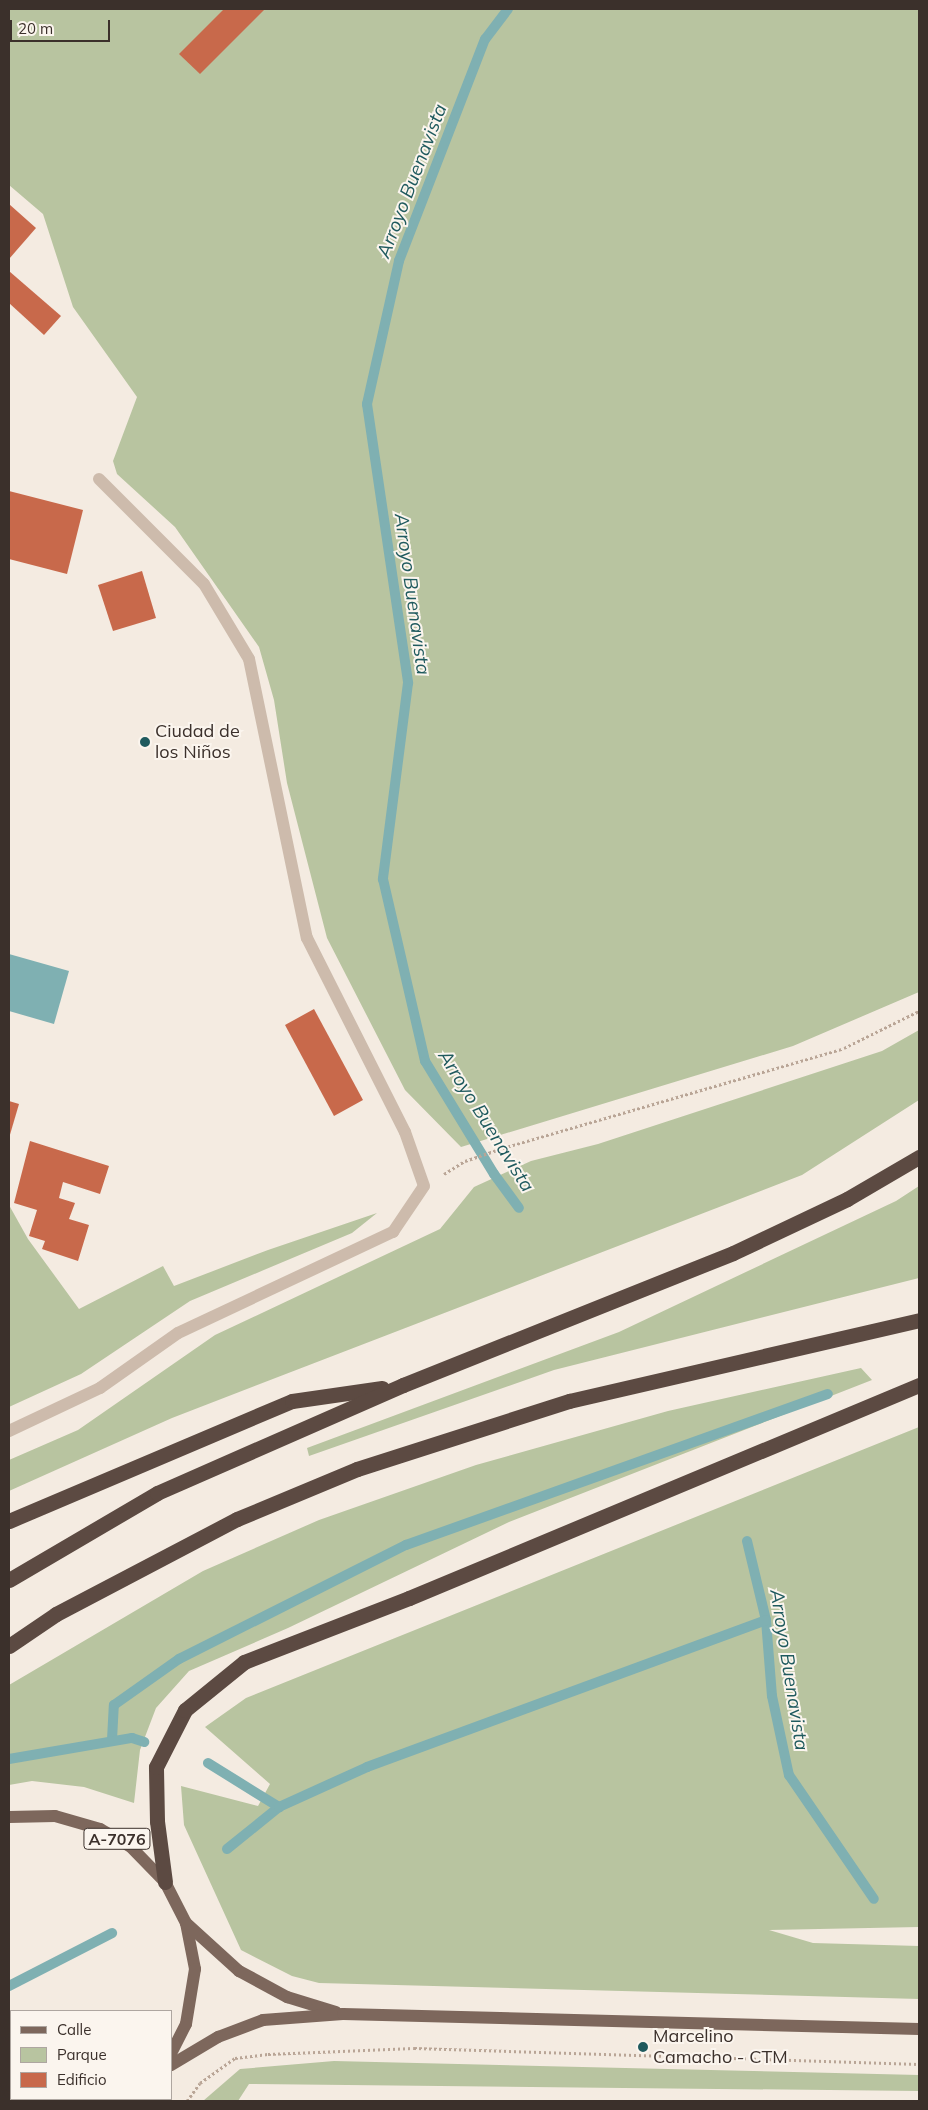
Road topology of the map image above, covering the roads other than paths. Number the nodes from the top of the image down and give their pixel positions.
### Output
1 (99, 479) dead end
2 (919, 1157) edge
3 (919, 1320) edge
4 (403, 1385) junction
5 (919, 1385) edge
6 (9, 1431) edge
7 (9, 1520) edge
8 (9, 1580) edge
9 (9, 1646) edge
10 (9, 1817) edge
11 (165, 1882) junction
12 (186, 1923) junction
13 (343, 2014) junction
14 (919, 2029) edge
15 (172, 2051) edge
16 (172, 2064) edge

1 - 6 street
2 - 4 highway
3 - 9 highway
4 - 7 highway
4 - 8 highway
5 - 11 highway
10 - 11 main road, A-7076
11 - 12 main road, A-7076
12 - 13 main road, A-7076
12 - 15 main road, A-7076
13 - 14 main road, A-7076
13 - 16 main road, A-7076

